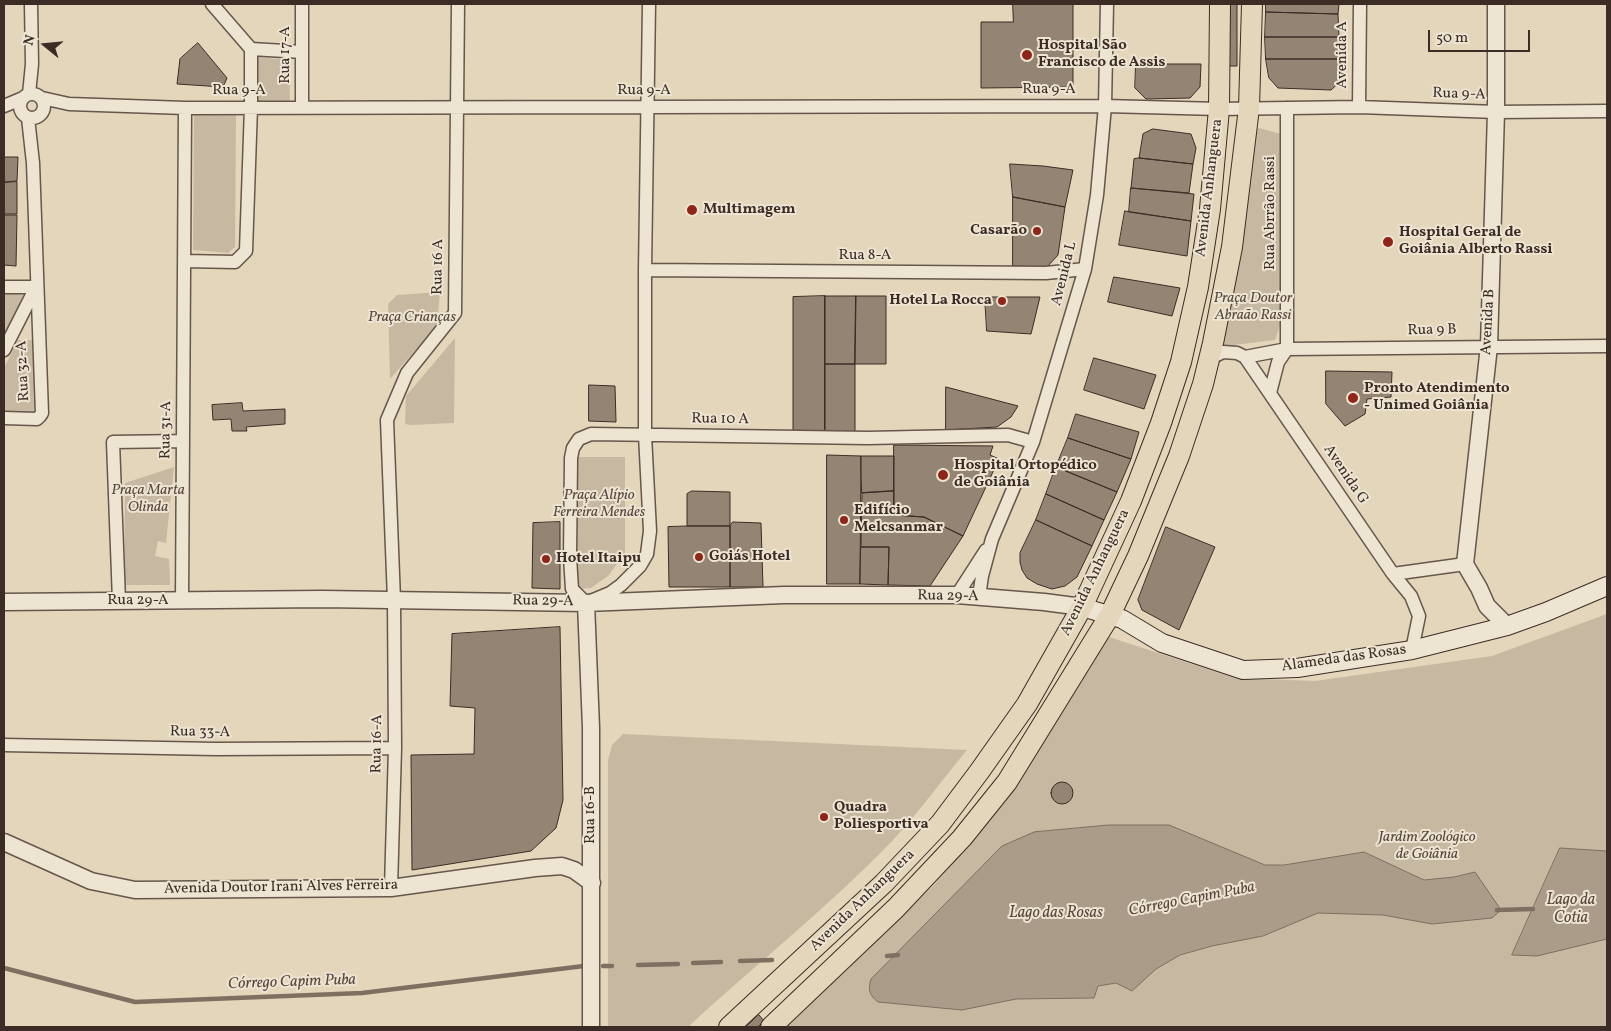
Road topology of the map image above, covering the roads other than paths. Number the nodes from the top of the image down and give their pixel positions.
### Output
1 (31, 4) edge
2 (212, 4) edge
3 (302, 4) edge
4 (458, 4) edge
5 (649, 4) edge
6 (1107, 4) edge
7 (1220, 4) edge
8 (1252, 4) edge
9 (1360, 4) edge
10 (1496, 4) edge
11 (251, 48) junction
12 (302, 52) junction
13 (33, 105) junction
14 (4, 106) edge
15 (1105, 106) junction
16 (302, 107) junction
17 (457, 107) junction
18 (648, 107) junction
19 (1359, 107) junction
20 (185, 108) junction
21 (251, 108) junction
22 (1219, 108) junction
23 (1249, 108) junction
24 (1287, 108) junction
25 (1607, 111) edge
26 (1496, 112) junction
27 (185, 261) junction
28 (1085, 269) junction
29 (645, 270) junction
30 (36, 287) junction
31 (4, 288) edge
32 (1489, 346) junction
33 (1607, 346) edge
34 (1287, 349) junction
35 (4, 350) edge
36 (1215, 351) junction
37 (1245, 357) junction
38 (1270, 393) junction
39 (4, 418) edge
40 (645, 435) junction
41 (183, 441) junction
42 (1033, 442) junction
43 (992, 539) junction
44 (1465, 564) junction
45 (1393, 574) junction
46 (1607, 586) edge
47 (957, 596) junction
48 (980, 597) junction
49 (182, 600) junction
50 (394, 600) junction
51 (119, 601) junction
52 (4, 602) edge
53 (586, 603) junction
54 (1082, 607) junction
55 (1110, 615) junction
56 (1507, 626) junction
57 (1412, 650) junction
58 (4, 745) edge
59 (395, 748) junction
60 (4, 842) edge
61 (592, 883) junction
62 (391, 888) junction
63 (591, 1027) edge
64 (729, 1027) edge
65 (771, 1027) edge

1 - 13 street, Rua 32-A
2 - 11 street
3 - 12 street, Rua 17-A
4 - 17 street, Rua 16 A
5 - 18 street
6 - 15 street, Avenida L
7 - 22 main road, Avenida Anhanguera
8 - 23 main road, Avenida Anhanguera
9 - 19 street, Avenida A
10 - 26 street, Avenida B
11 - 12 street
11 - 21 street
12 - 16 street, Rua 17-A
13 - 14 street, Rua 9-A
13 - 20 street, Rua 9-A
13 - 30 street, Rua 32-A
15 - 18 street, Rua 9-A
15 - 22 street, Rua 9-A
15 - 28 street, Avenida L
16 - 17 street, Rua 9-A
16 - 21 street, Rua 9-A
17 - 18 street, Rua 9-A
17 - 50 street, Rua 16 A
18 - 29 street
19 - 24 street, Rua 9-A
19 - 26 street, Rua 9-A
20 - 21 street, Rua 9-A
20 - 27 street, Rua 31-A
21 - 27 street
22 - 23 street, Rua 9-A
22 - 54 main road, Avenida Anhanguera
23 - 24 street, Rua 9-A
23 - 36 main road, Avenida Anhanguera
24 - 34 street, Rua Abrrão Rassi
25 - 26 street, Rua 9-A
26 - 32 street, Avenida B
27 - 41 street, Rua 31-A
28 - 29 street, Rua 8-A
28 - 42 street, Avenida L
29 - 40 street
30 - 31 street
30 - 35 street, Rua 32-A
30 - 39 street, Rua 32-A
32 - 33 street, Rua 9 B
32 - 34 street, Rua 9 B
32 - 44 street, Avenida B
34 - 37 street, Rua 9 B
34 - 38 street
36 - 37 street
36 - 55 main road, Avenida Anhanguera
37 - 38 street, Avenida G
38 - 45 street, Avenida G
40 - 42 street, Rua 10 A
40 - 53 street
40 - 53 street, Rua 10 A
41 - 49 street, Rua 31-A
41 - 51 street
42 - 43 street, Avenida L
43 - 47 street, Avenida L
43 - 48 street, Avenida L
44 - 45 street
44 - 56 street
45 - 57 street, Avenida G
46 - 56 main road, Alameda das Rosas
47 - 48 street, Rua 29-A
47 - 53 street, Rua 29-A
48 - 54 street, Rua 29-A
49 - 50 street, Rua 29-A
49 - 51 street, Rua 29-A
50 - 53 street, Rua 29-A
50 - 59 street, Rua 16-A
51 - 52 street, Rua 29-A
53 - 61 street, Rua 16-B
54 - 55 main road, Alameda das Rosas
54 - 64 main road, Avenida Anhanguera
55 - 57 main road, Alameda das Rosas
55 - 65 main road, Avenida Anhanguera
56 - 57 main road, Alameda das Rosas
58 - 59 street, Rua 33-A
59 - 62 street, Rua 16-A
60 - 62 street, Avenida Doutor Irani Alves Ferreira
61 - 62 street, Avenida Doutor Irani Alves Ferreira
61 - 63 street, Rua 16-B

